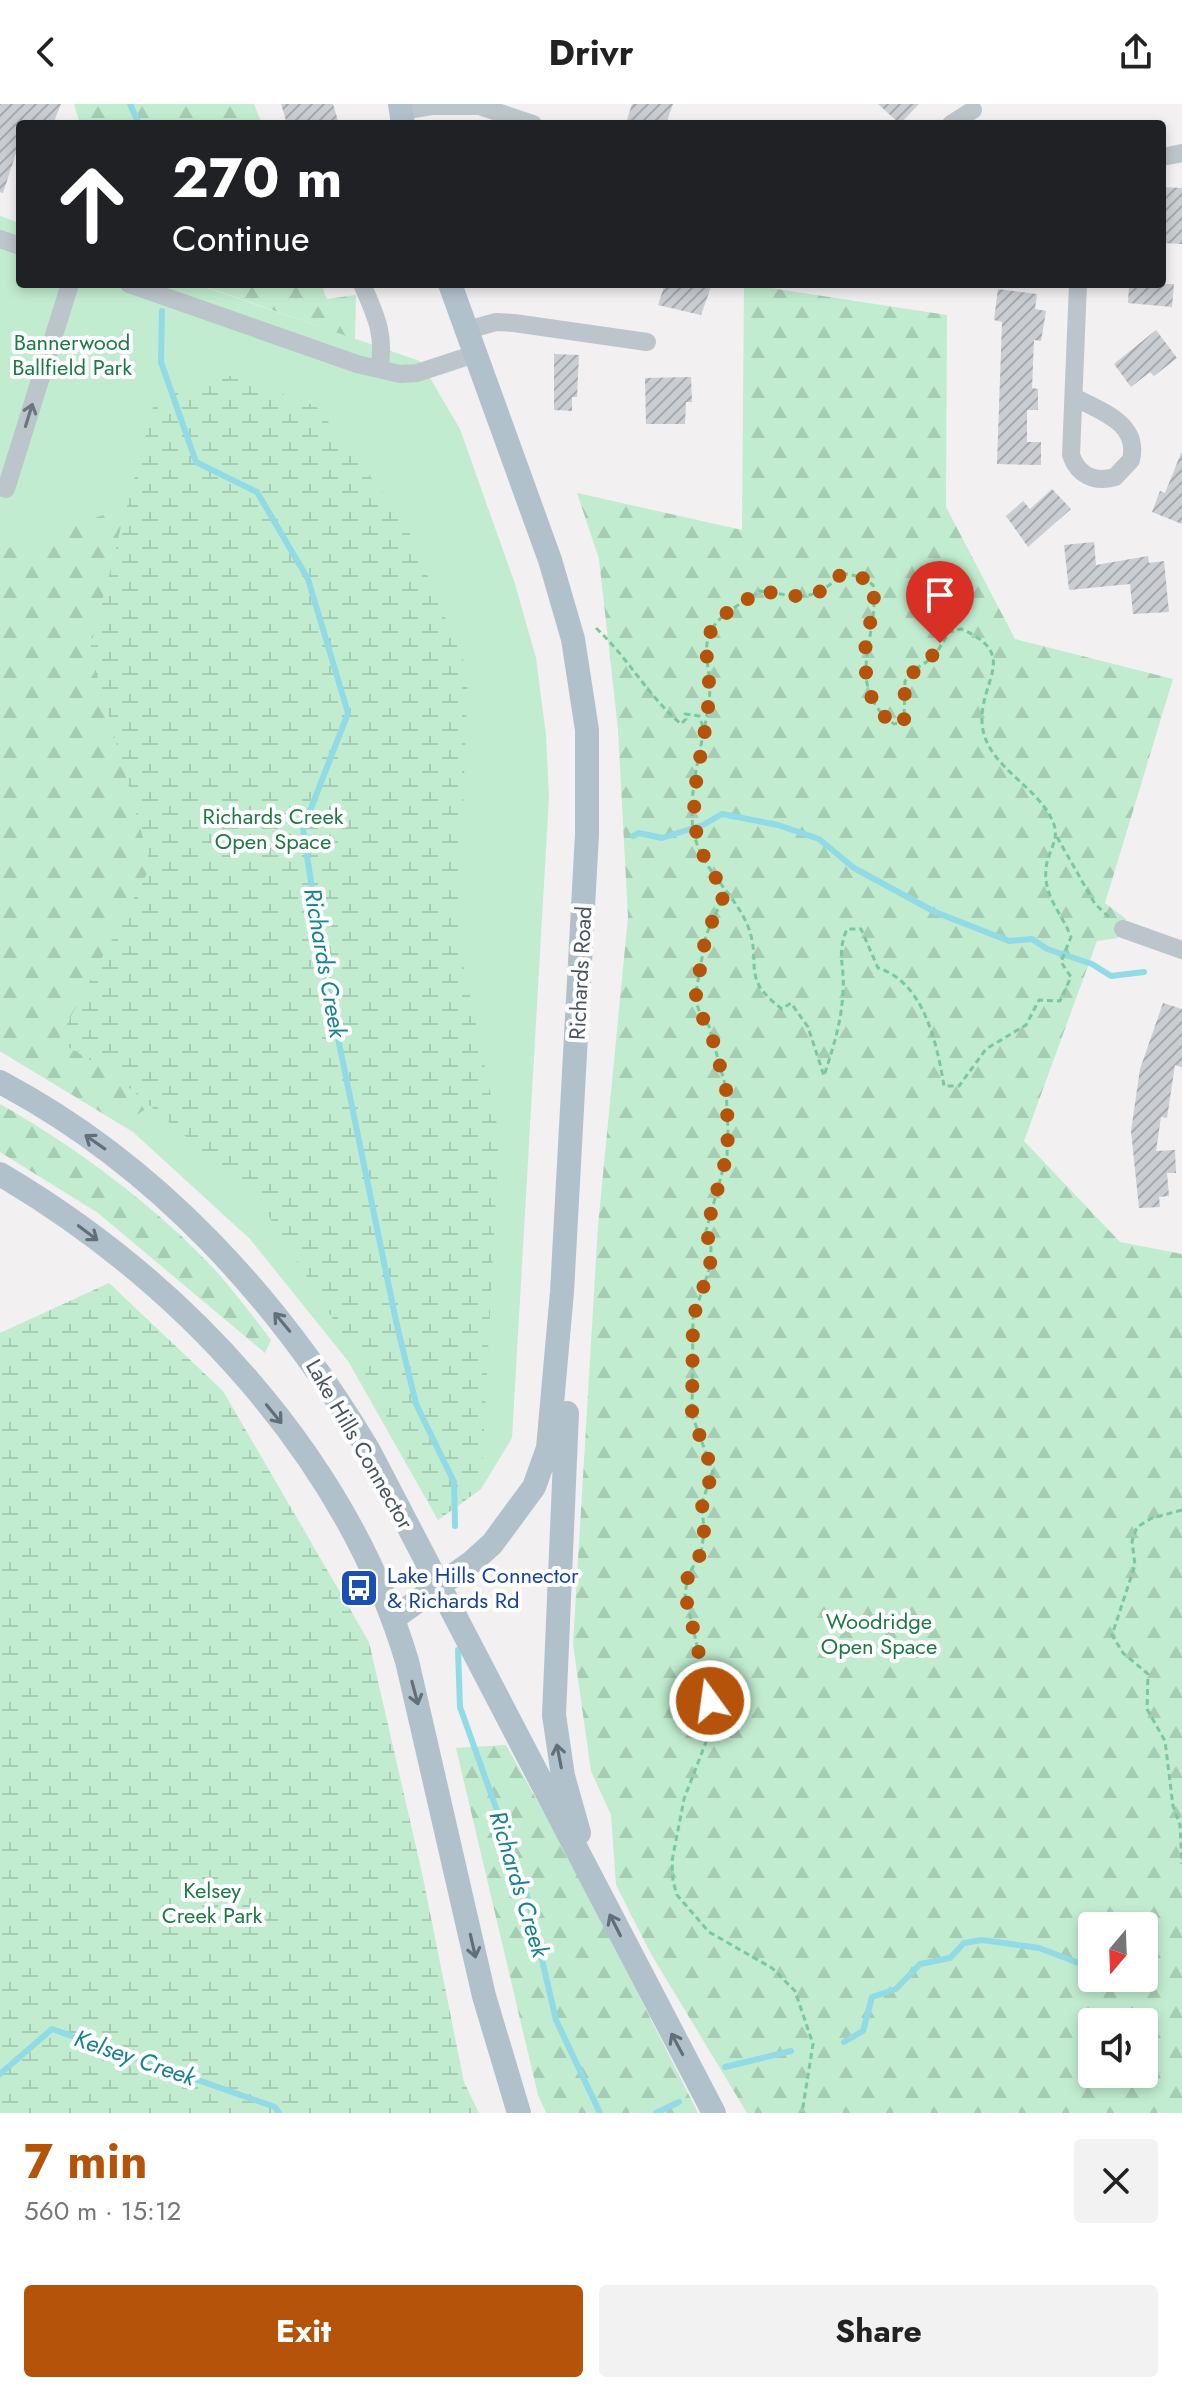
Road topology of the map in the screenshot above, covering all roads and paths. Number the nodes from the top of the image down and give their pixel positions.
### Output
1 (469, 106) edge
2 (402, 113) edge
3 (521, 120) edge
4 (69, 288) edge
5 (140, 288) edge
6 (364, 288) edge
7 (451, 288) edge
8 (1078, 288) edge
9 (467, 330) junction
10 (647, 342) dead end
11 (475, 354) junction
12 (379, 369) junction
13 (1074, 397) junction
14 (3, 488) edge
15 (596, 628) dead end
16 (704, 728) junction
17 (1057, 837) junction
18 (726, 891) junction
19 (1123, 929) joint
20 (1182, 950) edge
21 (0, 1082) edge
22 (0, 1174) edge
23 (562, 1292) junction
24 (1182, 1510) edge
25 (440, 1586) junction
26 (394, 1618) junction
27 (1182, 1864) edge
28 (594, 1885) junction
29 (519, 2113) edge
30 (714, 2113) edge
31 (802, 2113) edge

1 - 2 street
1 - 3 street
14 -> 4 street
5 - 12 street
6 - 12 street
7 - 9 main road, Richards Road
8 - 13 street
9 - 10 street
9 - 11 main road, Richards Road
11 - 12 street
11 - 23 main road, Richards Road
13 - 13 street
15 - 16 path
16 - 17 path
16 - 18 path
17 - 18 path
17 - 19 path
18 - 31 path
19 - 20 street
25 -> 21 main road, Lake Hills Connector
22 -> 26 main road
23 - 25 main road, Richards Road
28 -> 23 main road
24 - 27 path
25 - 26 main road, Richards Road
25 - 28 main road, Lake Hills Connector
26 -> 29 main road
30 -> 28 main road, Lake Hills Connector

